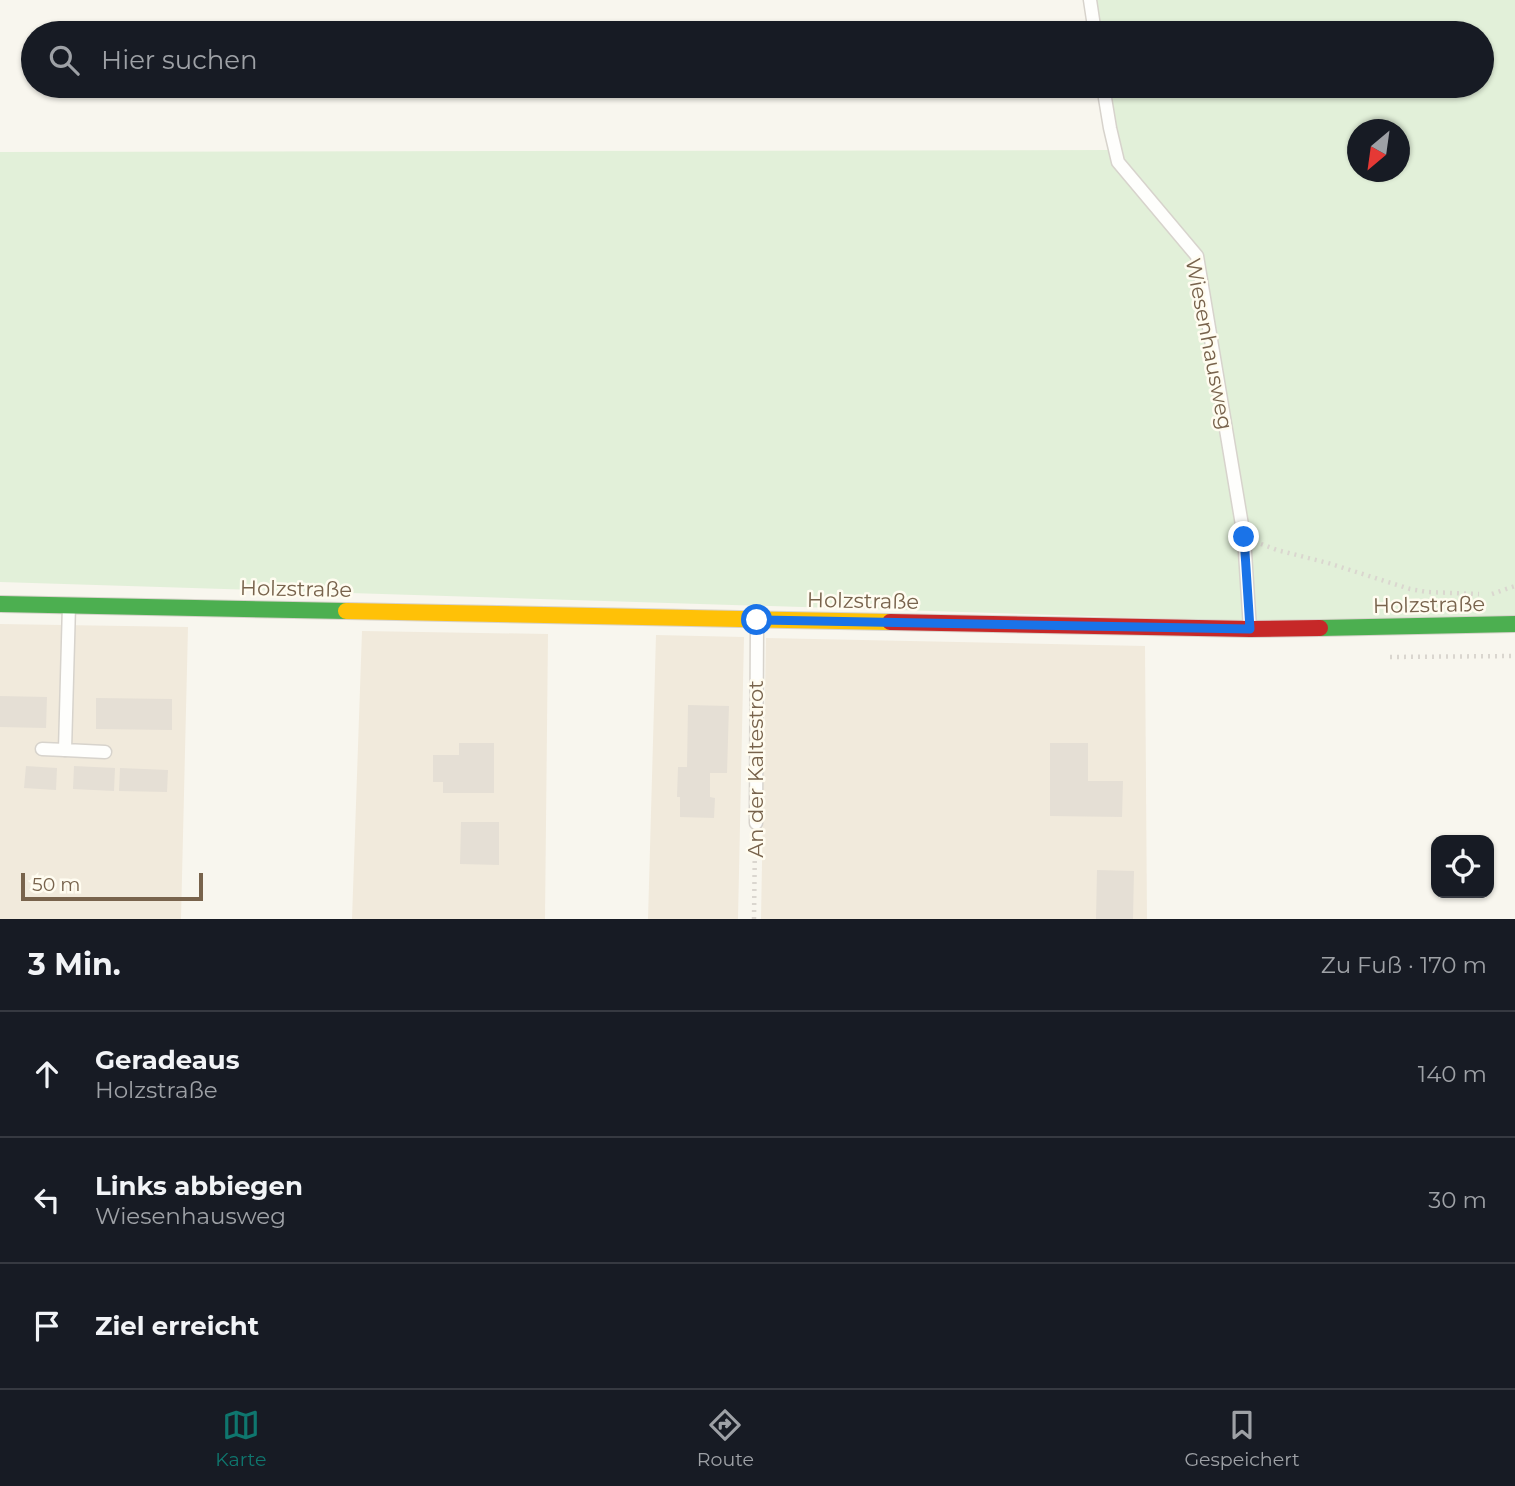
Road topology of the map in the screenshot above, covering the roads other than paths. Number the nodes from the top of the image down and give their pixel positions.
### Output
1 (1090, 0) edge
2 (1093, 21) edge
3 (1105, 98) edge
4 (0, 604) edge
5 (69, 605) junction
6 (757, 620) junction
7 (1515, 624) edge
8 (1250, 629) junction
9 (42, 749) dead end
10 (65, 750) junction
11 (105, 752) dead end
12 (755, 823) road end

1 - 2 lane
3 - 8 lane, Wiesenhausweg
4 - 5 main road, Holzstraße
5 - 6 main road, Holzstraße
5 - 10 lane
6 - 8 main road, Holzstraße
6 - 12 lane, An der Kaltestrot
7 - 8 main road, Holzstraße
9 - 10 lane
10 - 11 lane

